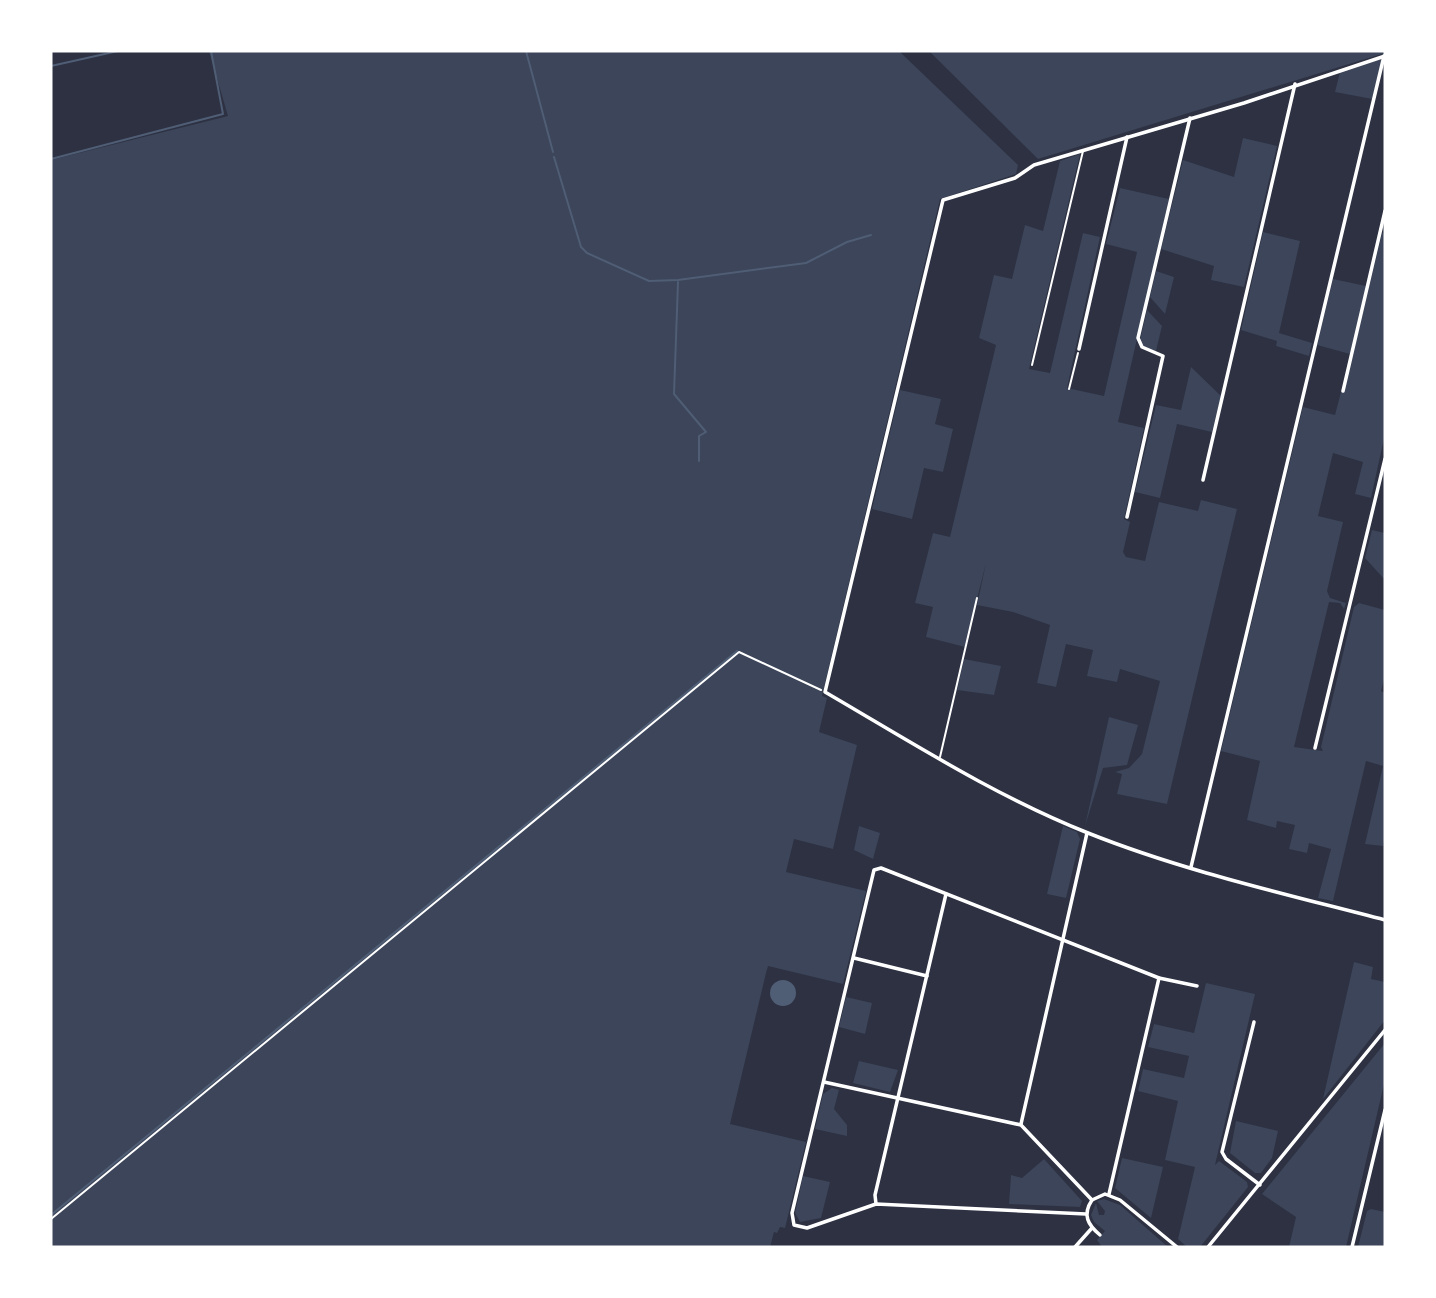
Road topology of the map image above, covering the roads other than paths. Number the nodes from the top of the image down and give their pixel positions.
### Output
1 (1385, 56) edge
2 (1295, 84) junction
3 (1190, 118) junction
4 (1127, 137) junction
5 (1083, 150) junction
6 (1385, 211) edge
7 (1079, 349) road end
8 (1032, 365) dead end
9 (1343, 391) dead end
10 (1385, 459) edge
11 (1203, 480) dead end
12 (1127, 517) dead end
13 (977, 598) dead end
14 (1315, 748) dead end
15 (940, 759) junction
16 (1087, 833) junction
17 (1191, 867) junction
18 (946, 894) junction
19 (1385, 920) edge
20 (1063, 940) junction
21 (853, 958) junction
22 (927, 976) junction
23 (1159, 978) junction
24 (1197, 986) dead end
25 (1254, 1022) dead end
26 (1385, 1031) edge
27 (824, 1082) junction
28 (898, 1098) junction
29 (1385, 1110) edge
30 (1021, 1125) junction
31 (1260, 1185) junction
32 (1109, 1194) junction
33 (1092, 1200) junction
34 (876, 1204) junction
35 (1086, 1214) junction
36 (1092, 1228) junction
37 (1100, 1235) dead end
38 (1075, 1247) edge
39 (1177, 1247) edge
40 (1208, 1247) edge
41 (1352, 1247) edge

1 - 2 street
1 - 17 street
2 - 3 street
2 - 11 street
3 - 4 street
3 - 12 street
4 - 5 street
4 - 7 street
5 - 8 lane
5 - 15 street
6 - 9 street
10 - 14 street
13 - 15 lane
15 - 16 street
16 - 17 street
16 - 20 street
17 - 19 street
18 - 20 street
18 - 21 street
18 - 22 street
20 - 23 street
20 - 30 street
21 - 22 street
21 - 27 street
22 - 28 street
23 - 24 street
23 - 32 street
25 - 31 street
26 - 31 street
27 - 28 street
27 - 34 street
28 - 30 street
28 - 34 street
29 - 41 street
30 - 33 street
31 - 40 street
32 - 33 street
32 - 39 street
33 - 35 street
34 - 35 street
35 - 36 street
36 - 37 street
36 - 38 street

